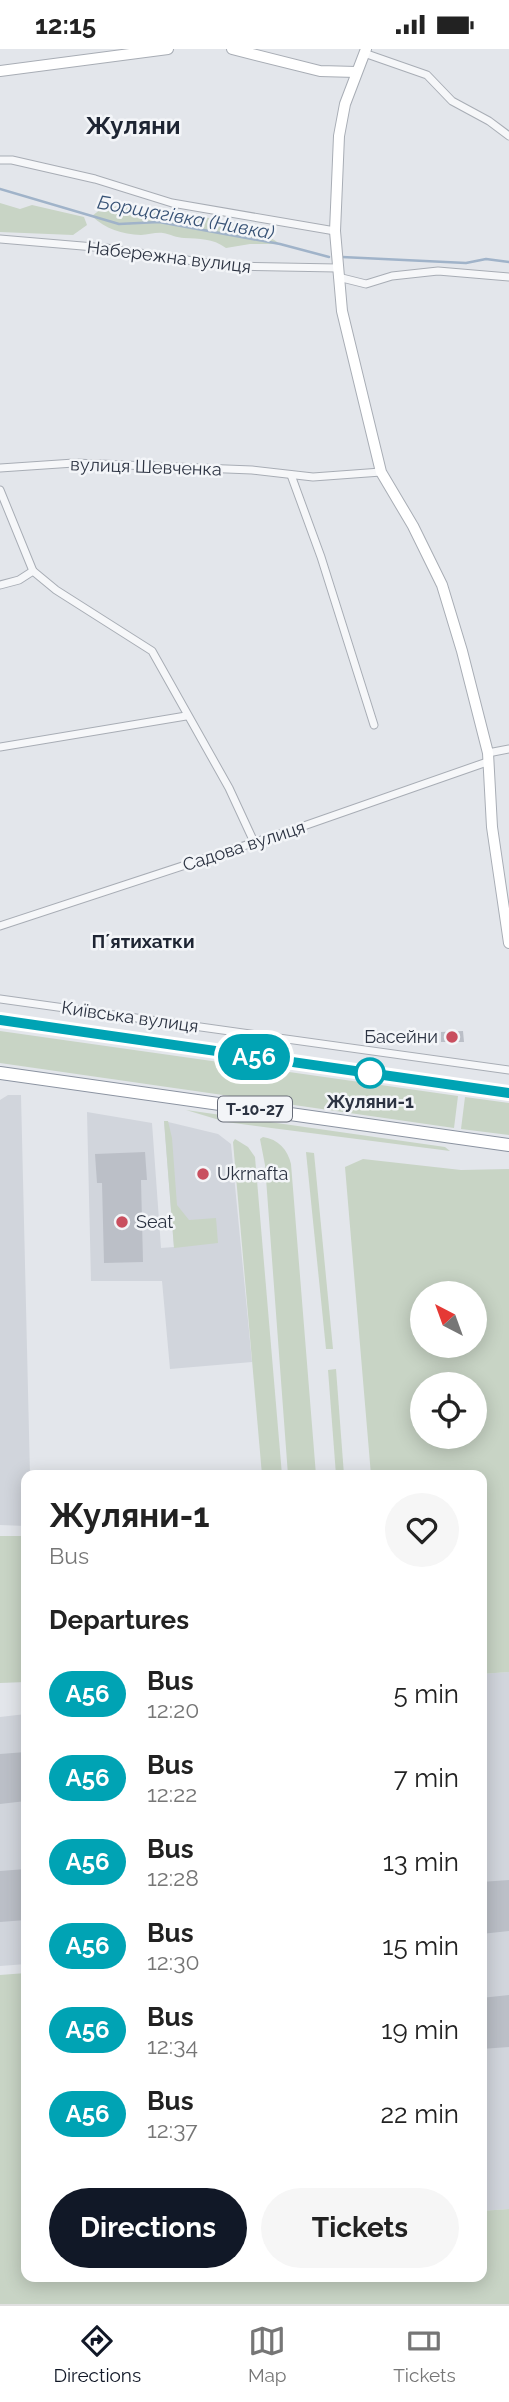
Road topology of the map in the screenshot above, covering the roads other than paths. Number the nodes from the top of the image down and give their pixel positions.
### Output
1 (168, 49) edge
2 (232, 49) edge
3 (365, 51) edge
4 (0, 71) edge
5 (356, 72) junction
6 (509, 135) edge
7 (0, 160) edge
8 (335, 231) junction
9 (0, 239) edge
10 (338, 273) junction
11 (509, 277) edge
12 (0, 468) edge
13 (381, 472) junction
14 (292, 475) junction
15 (0, 490) edge
16 (33, 571) junction
17 (0, 585) edge
18 (186, 716) junction
19 (374, 725) dead end
20 (0, 747) edge
21 (509, 749) edge
22 (488, 758) junction
23 (254, 842) junction
24 (508, 925) edge
25 (0, 926) edge
26 (509, 943) edge
27 (0, 999) edge
28 (0, 1020) edge
29 (509, 1070) edge
30 (0, 1073) edge
31 (509, 1093) edge
32 (509, 1145) edge

1 - 4 street
2 - 5 street
3 - 5 street
3 - 6 street
5 - 8 street
7 - 8 street
8 - 10 street
9 - 10 street, Набережна вулиця
10 - 11 street, Набережна вулиця
10 - 13 street
12 - 14 street, вулиця Шевченка
13 - 14 street, вулиця Шевченка
13 - 22 street
14 - 19 street
15 - 16 street
16 - 17 street
16 - 18 street
18 - 20 street
18 - 23 street
21 - 22 street, Садова вулиця
22 - 23 street, Садова вулиця
22 - 24 street
23 - 25 street, Садова вулиця
24 - 26 street
27 - 29 street, Київська вулиця
28 - 31 highway
30 - 32 highway, Т-10-27

